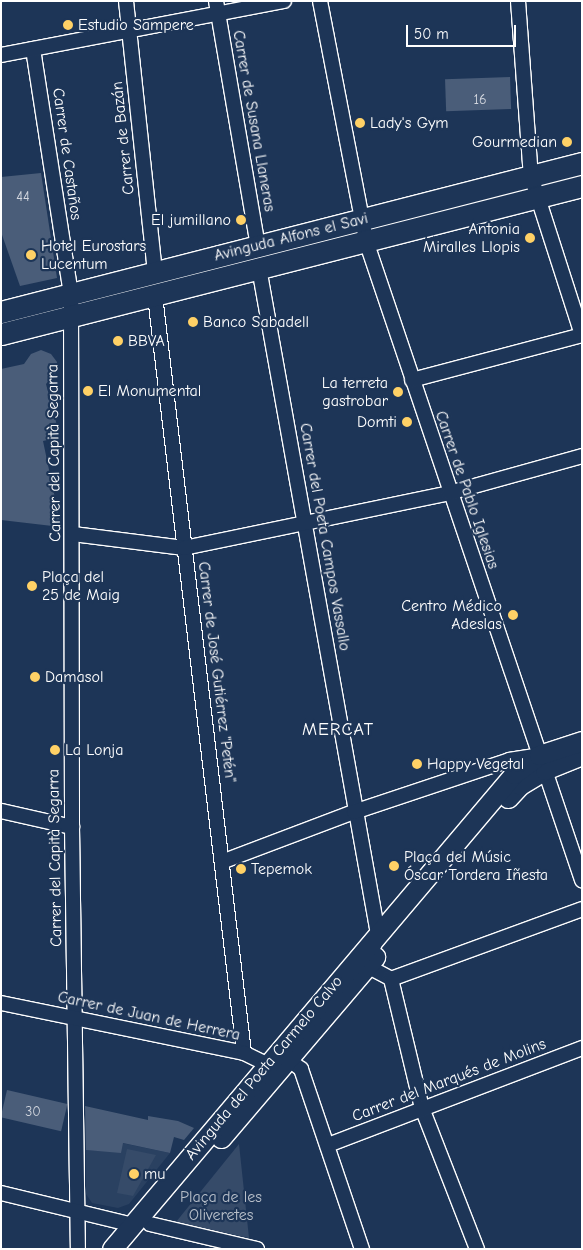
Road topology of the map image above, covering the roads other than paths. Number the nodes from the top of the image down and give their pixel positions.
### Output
1 (126, 1) edge
2 (284, 1) edge
3 (320, 1) edge
4 (518, 1) edge
5 (218, 8) edge
6 (130, 34) junction
7 (33, 49) junction
8 (1, 55) edge
9 (582, 163) edge
10 (531, 176) junction
11 (582, 186) edge
12 (537, 197) junction
13 (363, 219) junction
14 (366, 241) junction
15 (258, 246) junction
16 (259, 268) junction
17 (155, 271) junction
18 (71, 294) junction
19 (155, 296) junction
20 (69, 317) junction
21 (3, 323) edge
22 (582, 335) edge
23 (412, 380) junction
24 (582, 456) edge
25 (449, 493) junction
26 (305, 522) junction
27 (73, 534) junction
28 (184, 548) junction
29 (582, 741) edge
30 (582, 755) edge
31 (542, 762) junction
32 (1, 811) edge
33 (354, 812) junction
34 (72, 827) junction
35 (224, 861) junction
36 (582, 880) edge
37 (582, 909) edge
38 (378, 934) junction
39 (367, 966) junction
40 (391, 980) junction
41 (1, 1003) edge
42 (75, 1018) junction
43 (582, 1048) edge
44 (244, 1053) junction
45 (289, 1060) junction
46 (267, 1064) junction
47 (422, 1108) junction
48 (328, 1145) junction
49 (1, 1193) edge
50 (78, 1212) junction
51 (142, 1224) junction
52 (78, 1249) edge
53 (112, 1249) edge
54 (129, 1249) edge
55 (257, 1249) edge
56 (362, 1249) edge
57 (477, 1249) edge

1 - 6 street, Carrer de Bazán
2 - 5 street
3 - 13 street, Carrer de Pablo Iglesias
4 - 10 street
5 - 6 street
5 - 15 street, Carrer de Susana Llaneras
6 - 7 street
6 - 17 street, Carrer de Bazán
7 - 8 street
7 - 18 street, Carrer de Castaños
9 - 10 main road, Avinguda Alfons el Savi
10 - 12 street
10 - 13 main road, Avinguda Alfons el Savi
11 - 12 main road, Avinguda Alfons el Savi
12 - 14 main road, Avinguda Alfons el Savi
12 - 22 street
13 - 14 street, Carrer de Pablo Iglesias
13 - 15 main road, Avinguda Alfons el Savi
14 - 16 main road, Avinguda Alfons el Savi
14 - 23 street, Carrer de Pablo Iglesias
15 - 17 main road, Avinguda Alfons el Savi
16 - 19 main road, Avinguda Alfons el Savi
16 - 26 street, Carrer del Poeta Campos Vassallo
17 - 18 main road, Avinguda Alfons el Savi
18 - 20 street, Carrer del Capità Segarra
18 - 21 main road, Avinguda Alfons el Savi
19 - 20 main road, Avinguda Alfons el Savi
19 - 28 street, Carrer de José Gutiérrez "Petén"
20 - 21 main road, Avinguda Alfons el Savi
20 - 27 street, Carrer del Capità Segarra
22 - 23 street
23 - 25 street, Carrer de Pablo Iglesias
24 - 25 street
25 - 26 street
25 - 31 street, Carrer de Pablo Iglesias
26 - 28 street
26 - 33 street, Carrer del Poeta Campos Vassallo
27 - 28 street
27 - 34 street, Carrer del Capità Segarra
28 - 35 street, Carrer de José Gutiérrez "Petén"
29 - 31 main road
30 - 31 main road
31 - 33 street
31 - 36 street, Carrer de Pablo Iglesias
31 - 38 main road
31 - 39 main road
32 - 34 street
33 - 35 street
33 - 38 street
34 - 42 street, Carrer del Capità Segarra
35 - 44 street, Carrer de José Gutiérrez "Petén"
37 - 40 street
38 - 39 street
38 - 46 main road, Avinguda del Poeta Carmelo Calvo
39 - 40 street
39 - 45 main road, Avinguda del Poeta Carmelo Calvo
40 - 47 street
41 - 42 street, Carrer de Juan de Herrera
42 - 44 street, Carrer de Juan de Herrera
42 - 50 street, Carrer del Capità Segarra
43 - 47 street, Carrer del Marqués de Molins
44 - 46 street, Carrer de Juan de Herrera
45 - 46 street
45 - 48 street
45 - 51 main road, Avinguda del Poeta Carmelo Calvo
46 - 51 main road, Avinguda del Poeta Carmelo Calvo
47 - 48 street, Carrer del Marqués de Molins
47 - 57 street
48 - 56 street
49 - 50 street
50 - 51 street
50 - 52 street, Carrer del Capità Segarra
51 - 53 main road, Avinguda del Poeta Carmelo Calvo
51 - 54 main road, Avinguda del Poeta Carmelo Calvo
51 - 55 street

